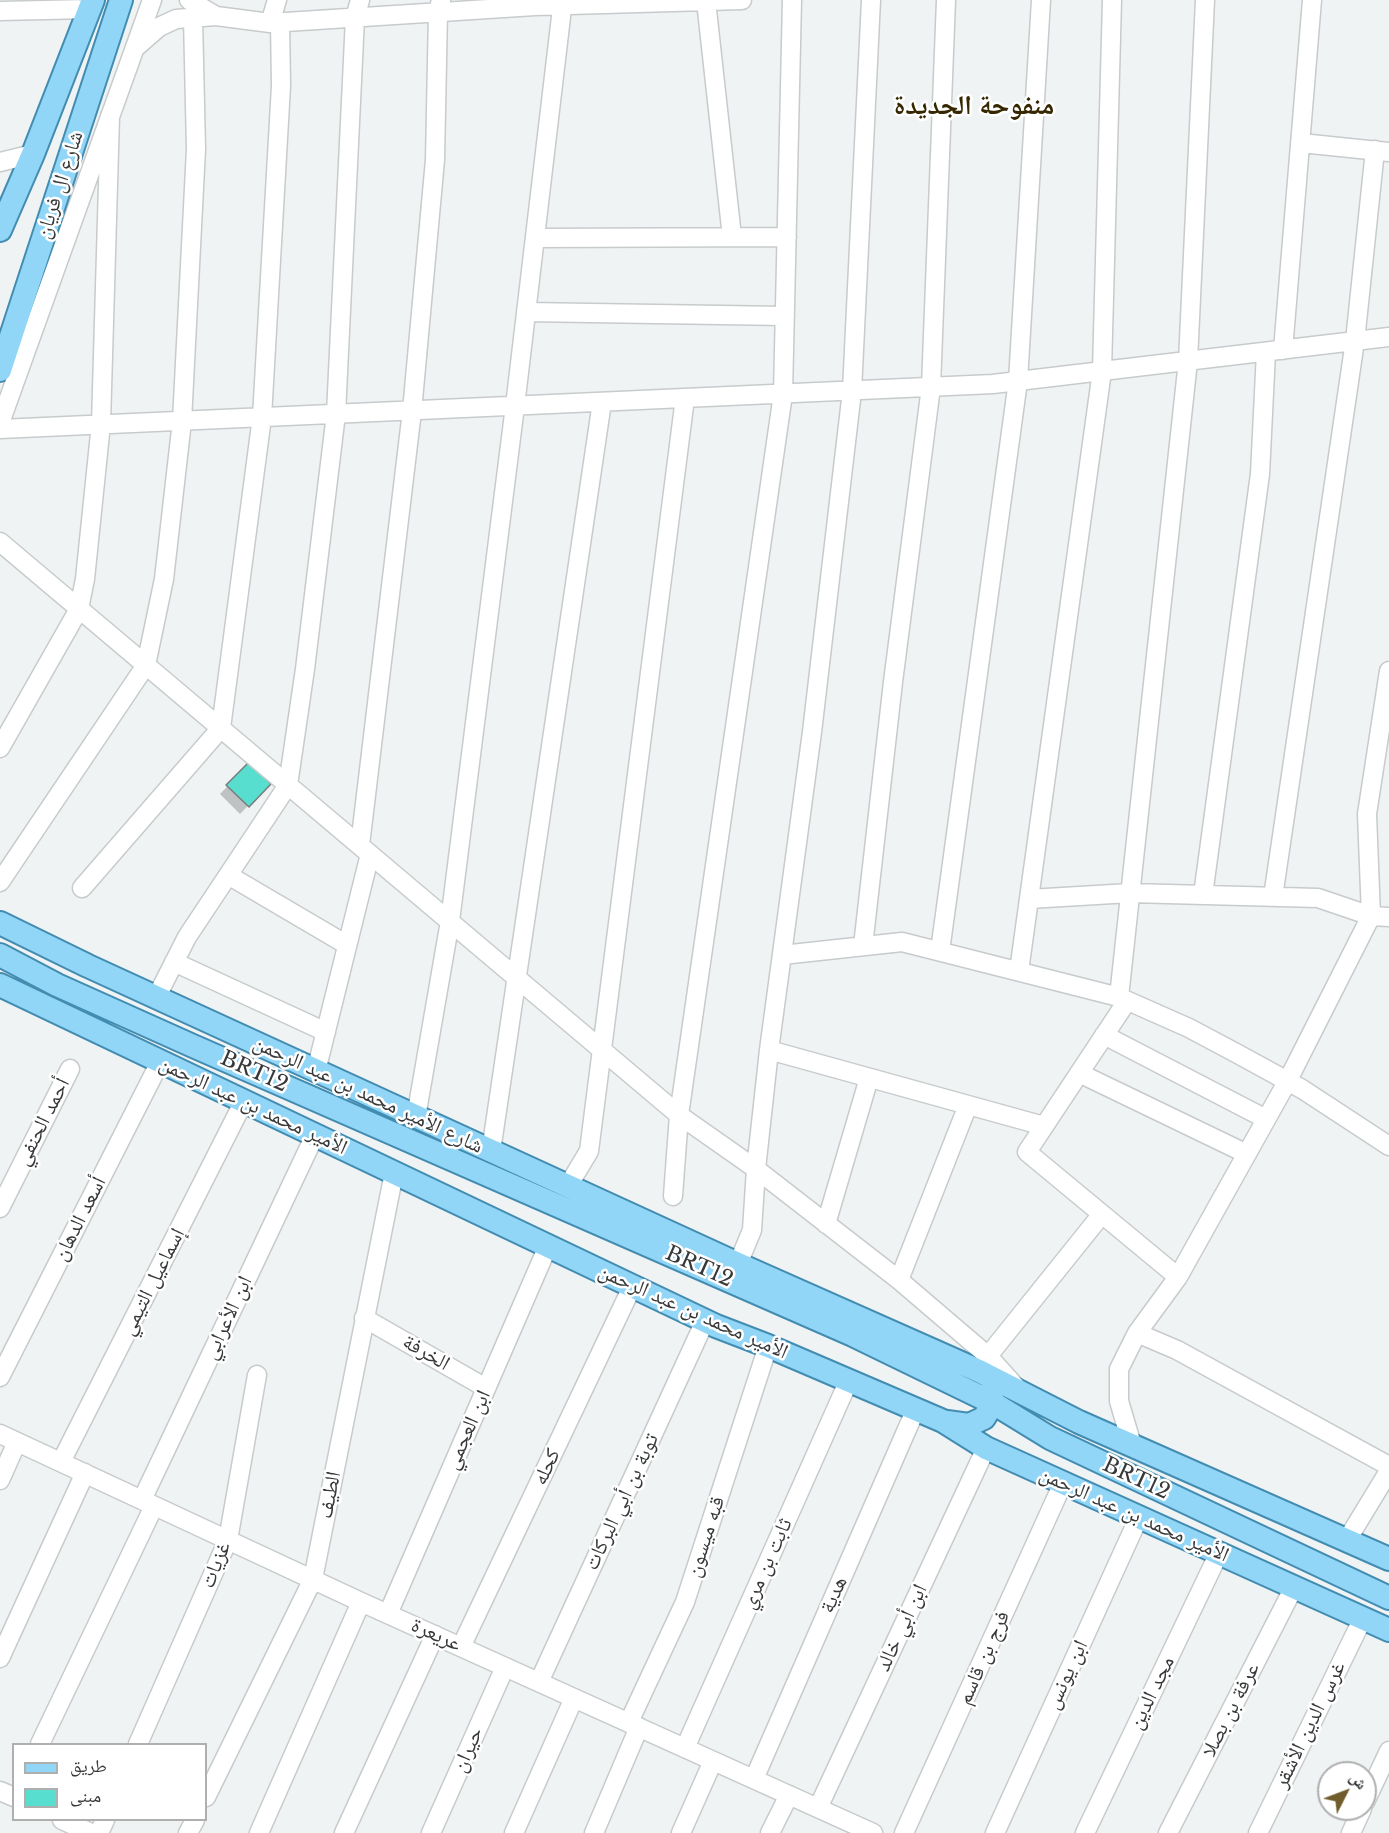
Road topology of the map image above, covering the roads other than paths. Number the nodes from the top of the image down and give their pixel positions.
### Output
1 (121, 0) edge
2 (152, 0) edge
3 (277, 0) edge
4 (728, 0) edge
5 (742, 0) edge
6 (792, 0) edge
7 (871, 0) edge
8 (946, 0) edge
9 (1041, 0) edge
10 (1113, 0) edge
11 (1205, 0) edge
12 (1312, 0) edge
13 (706, 1) edge
14 (646, 2) edge
15 (562, 3) edge
16 (92, 5) edge
17 (439, 6) edge
18 (191, 9) edge
19 (358, 9) edge
20 (0, 11) edge
21 (275, 23) junction
22 (135, 48) junction
23 (110, 116) junction
24 (1301, 143) junction
25 (1382, 151) edge
26 (33, 154) junction
27 (0, 162) edge
28 (0, 230) edge
29 (732, 237) junction
30 (787, 237) junction
31 (535, 238) junction
32 (526, 312) junction
33 (785, 316) junction
34 (1389, 337) edge
35 (1355, 341) junction
36 (1275, 351) junction
37 (1188, 361) junction
38 (0, 370) edge
39 (1102, 371) junction
40 (1018, 381) junction
41 (931, 387) junction
42 (852, 391) junction
43 (783, 394) junction
44 (685, 398) junction
45 (602, 402) junction
46 (515, 406) junction
47 (412, 411) junction
48 (336, 414) junction
49 (262, 417) junction
50 (182, 421) junction
51 (0, 423) edge
52 (101, 424) junction
53 (0, 429) edge
54 (0, 542) edge
55 (79, 609) junction
56 (146, 665) junction
57 (1389, 671) edge
58 (221, 728) junction
59 (0, 748) edge
60 (288, 785) junction
61 (365, 850) junction
62 (228, 875) junction
63 (0, 882) edge
64 (82, 888) dead end
65 (1130, 893) junction
66 (1203, 895) junction
67 (1273, 897) junction
68 (1029, 898) junction
69 (0, 911) edge
70 (1380, 916) edge
71 (450, 921) junction
72 (0, 923) edge
73 (347, 945) junction
74 (862, 946) junction
75 (940, 951) junction
76 (0, 955) edge
77 (782, 955) junction
78 (174, 963) junction
79 (88, 966) junction
80 (1019, 971) junction
81 (518, 979) junction
82 (0, 985) edge
83 (156, 998) junction
84 (1123, 999) junction
85 (326, 1032) junction
86 (1104, 1035) junction
87 (602, 1049) junction
88 (769, 1050) junction
89 (160, 1062) junction
90 (70, 1070) dead end
91 (316, 1071) junction
92 (1079, 1073) junction
93 (869, 1078) junction
94 (1287, 1082) junction
95 (244, 1101) junction
96 (968, 1105) junction
97 (679, 1115) junction
98 (416, 1117) junction
99 (1266, 1119) junction
100 (1044, 1126) junction
101 (315, 1135) junction
102 (1389, 1146) edge
103 (491, 1151) junction
104 (1247, 1154) junction
105 (756, 1168) junction
106 (394, 1173) junction
107 (568, 1186) junction
108 (673, 1196) dead end
109 (0, 1208) edge
110 (1102, 1214) junction
111 (826, 1224) junction
112 (548, 1246) junction
113 (738, 1264) junction
114 (1178, 1277) junction
115 (899, 1280) junction
116 (632, 1287) junction
117 (364, 1318) junction
118 (705, 1321) junction
119 (1137, 1333) junction
120 (768, 1346) junction
121 (984, 1364) junction
122 (257, 1375) dead end
123 (0, 1377) edge
124 (849, 1380) junction
125 (486, 1388) junction
126 (993, 1403) junction
127 (915, 1411) junction
128 (943, 1421) junction
129 (1079, 1422) junction
130 (1034, 1428) junction
131 (0, 1434) edge
132 (17, 1442) junction
133 (1132, 1445) junction
134 (986, 1448) junction
135 (61, 1462) junction
136 (1389, 1466) edge
137 (1389, 1471) edge
138 (85, 1473) junction
139 (0, 1480) edge
140 (1058, 1481) junction
141 (148, 1503) junction
142 (1139, 1517) junction
143 (228, 1540) junction
144 (1347, 1540) junction
145 (1219, 1553) junction
146 (1389, 1559) edge
147 (313, 1580) junction
148 (1294, 1587) junction
149 (1389, 1598) edge
150 (361, 1602) junction
151 (388, 1614) junction
152 (1363, 1618) junction
153 (1389, 1630) edge
154 (435, 1635) junction
155 (461, 1647) junction
156 (0, 1658) edge
157 (505, 1666) junction
158 (539, 1682) junction
159 (574, 1698) junction
160 (634, 1725) junction
161 (40, 1743) edge
162 (138, 1743) edge
163 (685, 1748) junction
164 (1389, 1751) edge
165 (713, 1761) junction
166 (1377, 1776) edge
167 (754, 1779) junction
168 (207, 1795) edge
169 (789, 1795) junction
170 (818, 1808) junction
171 (64, 1821) edge
172 (846, 1827) edge
173 (91, 1833) edge
174 (259, 1833) edge
175 (344, 1833) edge
176 (431, 1833) edge
177 (514, 1833) edge
178 (594, 1833) edge
179 (681, 1833) edge
180 (770, 1833) edge
181 (873, 1833) edge
182 (904, 1833) edge
183 (995, 1833) edge
184 (1085, 1833) edge
185 (1168, 1833) edge
186 (1258, 1833) edge

1 - 38 main road, شارع ال فريان
2 - 22 street
3 - 21 street
4 - 5 street
4 - 13 street
6 - 30 street
7 - 42 street
8 - 41 street
9 - 40 street
10 - 39 street
11 - 37 street
12 - 24 street
13 - 14 street
13 - 29 street
14 - 15 street
15 - 17 street
15 - 31 street
16 - 20 street
16 - 26 main road, شارع ال فريان
17 - 19 street
17 - 47 street
18 - 21 street
18 - 22 street
18 - 50 street
19 - 21 street
19 - 48 street
21 - 49 street
22 - 23 street
23 - 51 street
23 - 52 street
24 - 25 street
24 - 36 street
25 - 35 street
26 - 27 street
26 - 28 main road, شارع ال فريان
29 - 30 street
29 - 31 street
30 - 33 street
31 - 32 street
32 - 33 street
32 - 46 street
33 - 43 street
34 - 35 street
35 - 36 street
35 - 67 street
36 - 37 street
36 - 66 street
37 - 39 street
37 - 65 street
39 - 40 street
39 - 68 street
40 - 41 street
40 - 75 street
41 - 42 street
41 - 74 street
42 - 43 street
42 - 77 street
43 - 44 street
43 - 97 street
44 - 45 street
44 - 87 street
45 - 46 street
45 - 81 street
46 - 47 street
46 - 71 street
47 - 48 street
47 - 61 street
48 - 49 street
48 - 60 street
49 - 50 street
49 - 58 street
50 - 52 street
50 - 56 street
52 - 53 street
52 - 55 street
54 - 55 street
55 - 56 street
55 - 59 street
56 - 58 street
56 - 63 street
57 - 70 street
58 - 60 street
58 - 64 street
60 - 61 street
60 - 62 street
61 - 71 street
61 - 73 street
62 - 73 street
62 - 78 street
65 - 66 street
65 - 68 street
65 - 84 street
66 - 67 street
67 - 70 street
68 - 80 street
69 - 79 street
70 - 94 street
71 - 81 street
71 - 98 street
72 - 79 main road, شارع الأمير محمد بن عبد الرحمن
73 - 85 street
74 - 75 street
74 - 77 street
75 - 80 street
76 - 126 main road, BRT12
77 - 88 street
78 - 83 street
78 - 85 street
79 - 83 main road, شارع الأمير محمد بن عبد الرحمن
80 - 84 street
81 - 87 street
81 - 103 street
82 - 89 main road, الأمير محمد بن عبد الرحمن
83 - 91 main road, شارع الأمير محمد بن عبد الرحمن
84 - 86 street
84 - 94 street
85 - 91 street
86 - 92 street
86 - 99 street
87 - 97 street
87 - 107 street
88 - 93 street
88 - 105 street
89 - 95 main road, الأمير محمد بن عبد الرحمن
89 - 123 street, أسعد الدهان
90 - 109 street, أحمد الحنفي
91 - 98 main road, شارع الأمير محمد بن عبد الرحمن
92 - 100 street
92 - 104 street
93 - 96 street
93 - 111 street
94 - 99 street
94 - 102 street
95 - 101 main road, الأمير محمد بن عبد الرحمن
95 - 135 street, إسماعيل التيمي
96 - 100 street
96 - 115 street
97 - 105 street
97 - 108 street
98 - 103 main road, شارع الأمير محمد بن عبد الرحمن
99 - 104 street
100 - 110 street
101 - 106 main road, الأمير محمد بن عبد الرحمن
101 - 141 street, ابن الأعرابي
103 - 107 main road, شارع الأمير محمد بن عبد الرحمن
104 - 114 street
105 - 111 street
105 - 113 street
106 - 112 main road, الأمير محمد بن عبد الرحمن
106 - 117 street, الطيف
107 - 113 main road, شارع الأمير محمد بن عبد الرحمن
110 - 114 street
110 - 121 street
111 - 115 street
112 - 116 main road, الأمير محمد بن عبد الرحمن
112 - 125 street, ابن العجمي
113 - 121 main road
114 - 119 street
115 - 121 street
116 - 118 main road, الأمير محمد بن عبد الرحمن
116 - 155 street, كحله
117 - 125 street, الخرفة
117 - 147 street, الطيف
118 - 120 main road, الأمير محمد بن عبد الرحمن
118 - 158 street, توبة بن أبي البركات
119 - 133 street
119 - 136 street
120 - 124 main road, الأمير محمد بن عبد الرحمن
120 - 160 street, قبه ميسون
121 - 126 main road
121 - 129 main road
122 - 143 street, غزيات
124 - 127 main road, الأمير محمد بن عبد الرحمن
124 - 163 street, ثابت بن مري
125 - 151 street, ابن العجمي
126 - 128 main road
126 - 130 main road, BRT12
127 - 128 main road, الأمير محمد بن عبد الرحمن
127 - 167 street, هدية
128 - 134 main road, الأمير محمد بن عبد الرحمن
129 - 130 main road
129 - 133 main road
130 - 140 main road
130 - 149 main road, BRT12
131 - 132 street, عريعرة
132 - 135 street, عريعرة
132 - 139 street
133 - 144 main road
134 - 140 main road, الأمير محمد بن عبد الرحمن
134 - 170 street, ابن أبي خالد
135 - 138 street, عريعرة
137 - 144 street
138 - 141 street, عريعرة
138 - 156 street
140 - 142 main road, الأمير محمد بن عبد الرحمن
140 - 182 street, فرج بن قاسم
141 - 143 street, عريعرة
141 - 161 street, ابن الأعرابي
142 - 145 main road, الأمير محمد بن عبد الرحمن
142 - 183 street, ابن يونس
143 - 147 street, عريعرة
143 - 162 street, غزيات
144 - 146 main road
145 - 148 main road, الأمير محمد بن عبد الرحمن
145 - 184 street, مجد الدين
147 - 150 street, عريعرة
147 - 168 street, الطيف
148 - 152 main road, الأمير محمد بن عبد الرحمن
148 - 185 street, عرفة بن بصلا
150 - 151 street, عريعرة
150 - 174 street
151 - 154 street, عريعرة
152 - 153 main road, الأمير محمد بن عبد الرحمن
152 - 186 street, غرس الدين الأشقر
154 - 155 street, عريعرة
154 - 175 street
155 - 157 street, عريعرة
157 - 158 street, عريعرة
157 - 176 street, حيران
158 - 159 street, عريعرة
159 - 160 street, عريعرة
159 - 177 street
160 - 163 street, عريعرة
160 - 178 street, قبه ميسون
163 - 165 street, عريعرة
164 - 166 street
165 - 167 street, عريعرة
165 - 179 street
167 - 169 street, عريعرة
169 - 170 street, عريعرة
169 - 180 street
170 - 172 street, عريعرة
171 - 173 street
172 - 181 street, عريعرة

